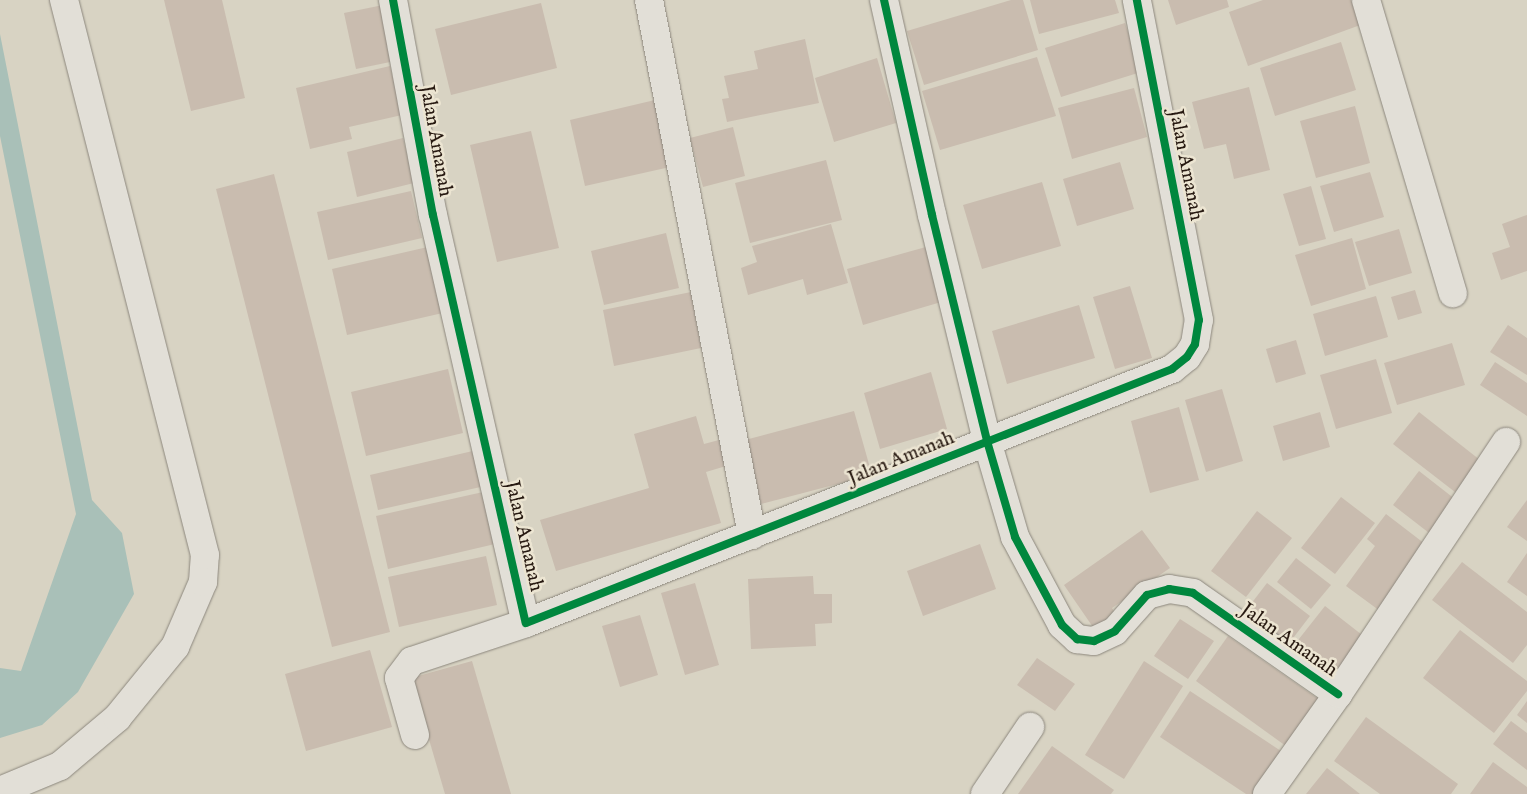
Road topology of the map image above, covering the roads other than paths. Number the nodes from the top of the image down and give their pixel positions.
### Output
1 (64, 0) edge
2 (393, 0) edge
3 (649, 0) edge
4 (884, 0) edge
5 (1137, 0) edge
6 (1366, 0) edge
7 (1453, 292) dead end
8 (987, 441) junction
9 (1506, 442) dead end
10 (752, 535) junction
11 (526, 623) junction
12 (1338, 694) junction
13 (1030, 727) dead end
14 (415, 734) dead end
15 (0, 791) edge
16 (985, 794) edge
17 (1267, 794) edge

1 - 15 street
2 - 11 street, Jalan Amanah
3 - 10 street
4 - 8 street, Jalan Amanah
5 - 8 street, Jalan Amanah
6 - 7 street
8 - 10 street, Jalan Amanah
8 - 12 street, Jalan Amanah
9 - 12 street, Jalan Amanah
10 - 11 street, Jalan Amanah
11 - 14 street
12 - 17 street, Jalan Amanah
13 - 16 street

